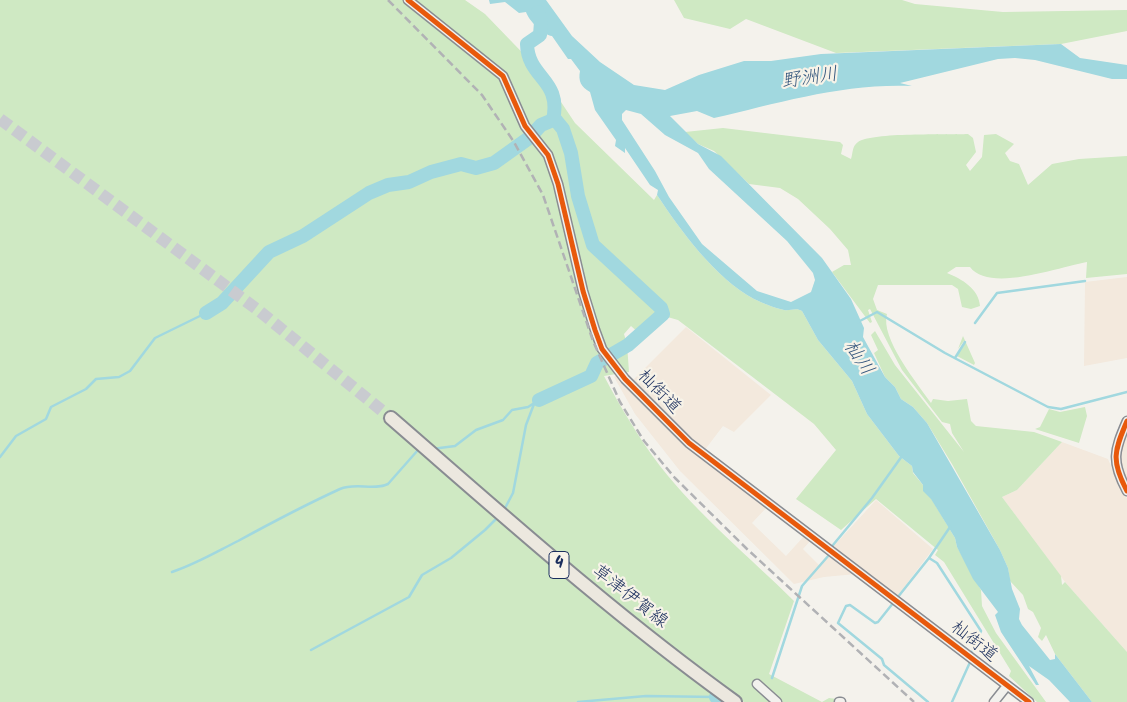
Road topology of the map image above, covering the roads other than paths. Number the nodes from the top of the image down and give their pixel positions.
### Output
1 (408, 0) edge
2 (391, 418) tunnel mouth
3 (1127, 421) edge
4 (1127, 491) edge
5 (757, 684) dead end
6 (1006, 686) junction
7 (735, 702) edge
8 (777, 702) edge
9 (994, 702) edge
10 (1029, 702) edge

1 - 6 street, 杣街道
2 - 7 main road, 草津伊賀線 / 4
3 - 4 street
5 - 8 street
6 - 9 street
6 - 10 street, 杣街道

